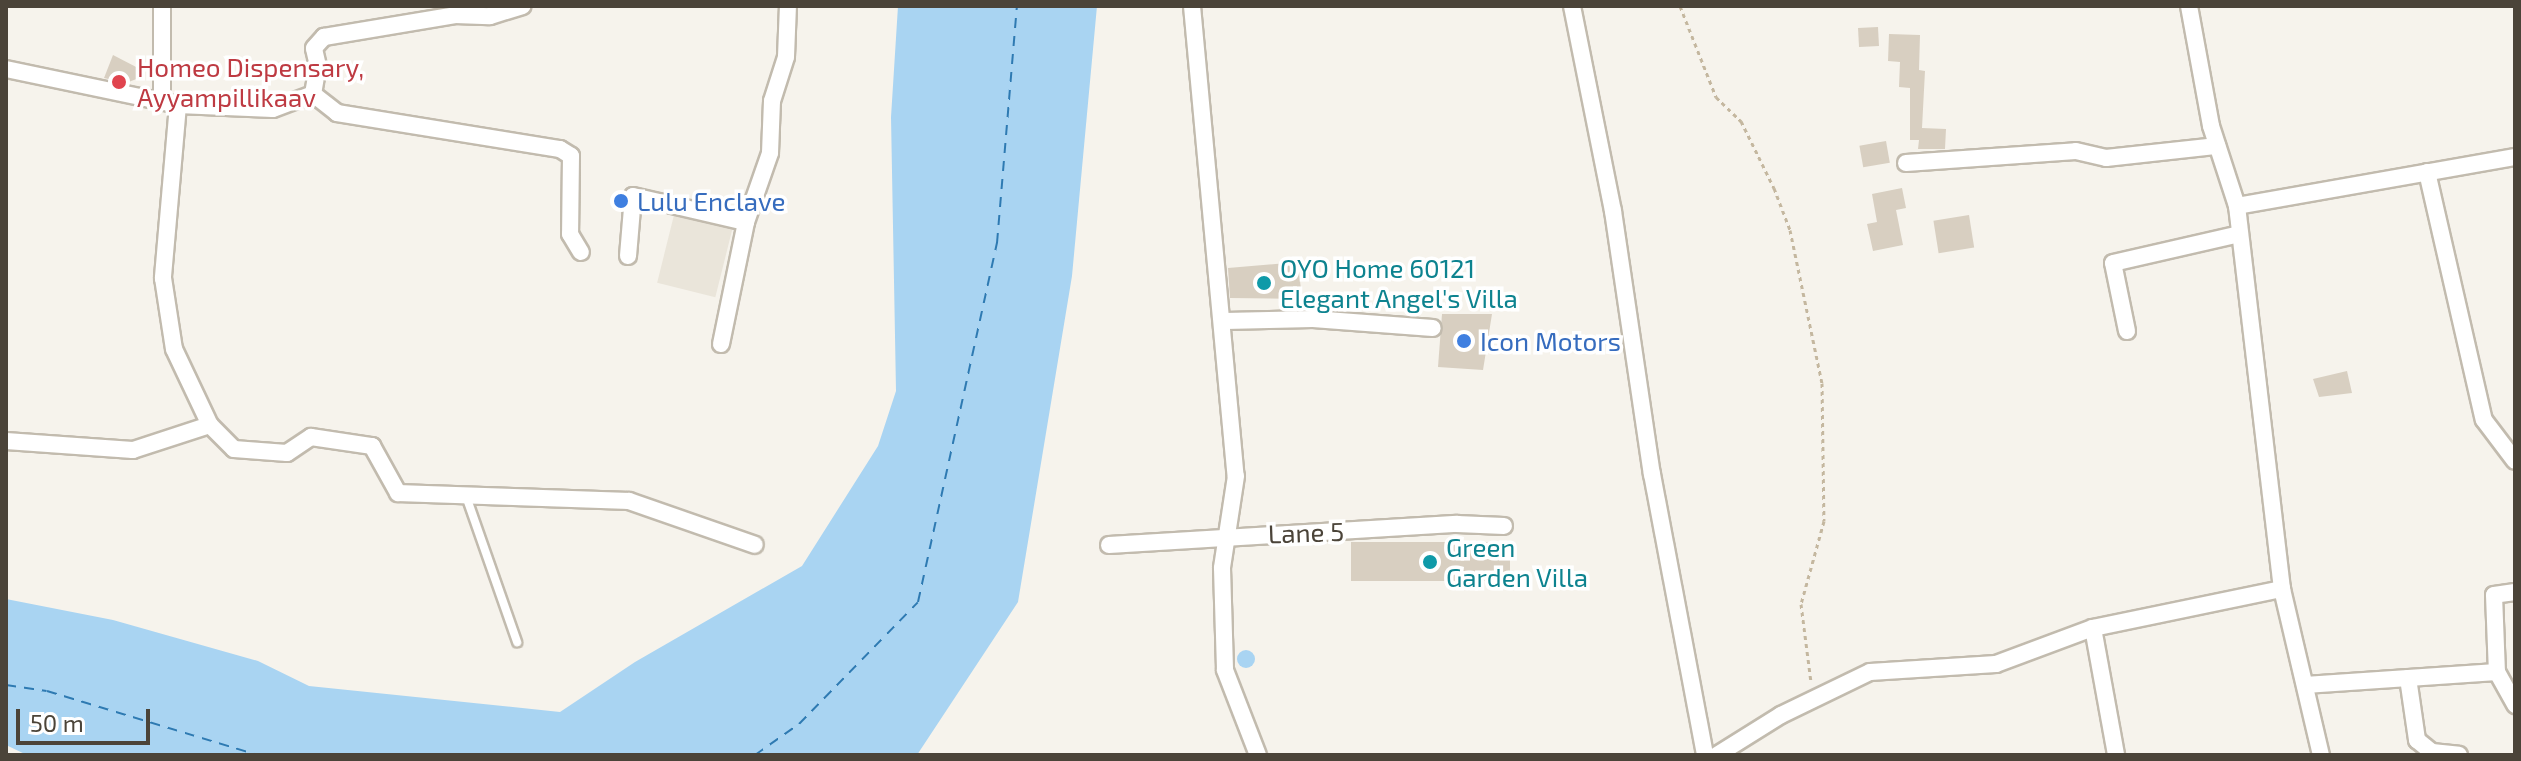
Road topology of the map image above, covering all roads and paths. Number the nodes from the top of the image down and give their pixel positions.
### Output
1 (162, 6) edge
2 (522, 6) edge
3 (788, 6) edge
4 (1192, 6) edge
5 (1572, 6) edge
6 (1680, 6) edge
7 (2189, 6) edge
8 (6, 69) edge
9 (313, 94) junction
10 (170, 104) junction
11 (2217, 146) junction
12 (2515, 157) edge
13 (1906, 163) dead end
14 (2427, 172) junction
15 (2237, 206) junction
16 (746, 222) junction
17 (2240, 234) junction
18 (581, 252) dead end
19 (628, 256) dead end
20 (1225, 321) junction
21 (1433, 328) dead end
22 (2127, 331) dead end
23 (721, 344) dead end
24 (210, 425) junction
25 (6, 441) edge
26 (2515, 461) edge
27 (466, 495) junction
28 (1504, 526) dead end
29 (1226, 537) junction
30 (755, 545) dead end
31 (1109, 545) dead end
32 (2282, 589) junction
33 (2515, 592) edge
34 (2093, 628) junction
35 (517, 642) dead end
36 (2497, 672) junction
37 (2408, 678) junction
38 (2305, 685) junction
39 (1815, 699) junction
40 (2515, 705) edge
41 (1258, 755) edge
42 (1705, 755) edge
43 (1717, 755) edge
44 (2116, 755) edge
45 (2321, 755) edge
46 (2459, 755) edge

1 - 10 street
2 - 9 street
3 - 16 street
4 - 20 street
5 - 42 street
6 - 39 path
7 - 11 street
8 - 10 street
9 - 10 street
9 - 18 street
10 - 24 street
11 - 13 street
11 - 15 street
12 - 14 street
14 - 15 street
14 - 26 street
15 - 17 street
16 - 19 street
16 - 23 street
17 - 22 street
17 - 32 street
20 - 21 street
20 - 29 street
24 - 25 street
24 - 27 street
27 - 30 street
27 - 35 lane
28 - 29 street, Lane 5
29 - 31 street, Lane 5
29 - 41 street
32 - 34 street
32 - 38 street
33 - 36 street
34 - 39 street
34 - 44 street
36 - 37 street
36 - 40 street
37 - 38 street
37 - 46 street
38 - 45 street
39 - 43 street

